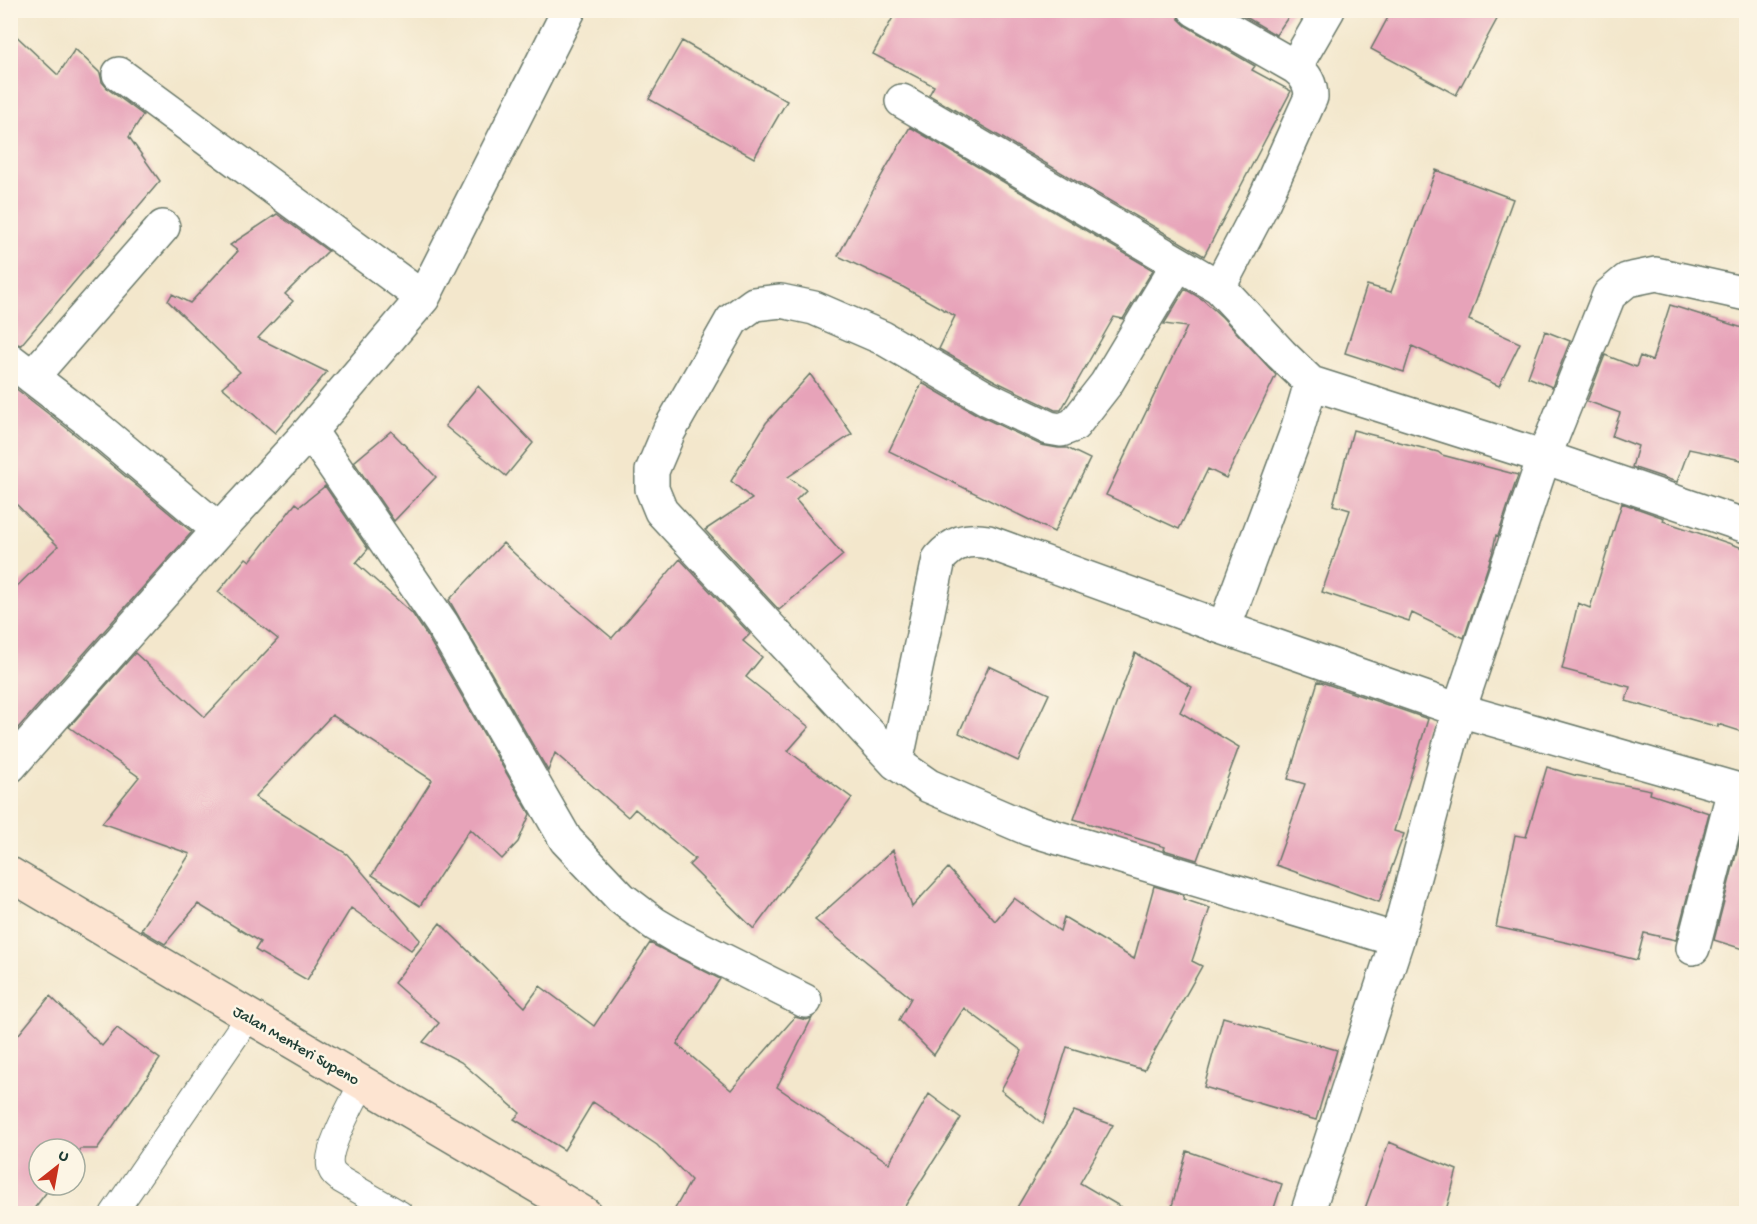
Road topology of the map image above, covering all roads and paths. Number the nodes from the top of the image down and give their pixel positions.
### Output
1 (569, 10) edge
2 (1195, 10) edge
3 (1328, 10) edge
4 (1295, 67) junction
5 (119, 74) dead end
6 (902, 100) dead end
7 (163, 227) dead end
8 (1178, 264) junction
9 (1219, 287) junction
10 (1746, 294) edge
11 (423, 298) junction
12 (21, 368) edge
13 (1311, 383) junction
14 (310, 430) junction
15 (1544, 457) junction
16 (1746, 526) edge
17 (219, 530) junction
18 (1224, 628) junction
19 (1459, 710) junction
20 (896, 763) junction
21 (10, 766) edge
22 (1740, 791) edge
23 (10, 874) edge
24 (1397, 940) junction
25 (1693, 948) dead end
26 (805, 1001) dead end
27 (249, 1016) junction
28 (363, 1082) junction
29 (113, 1214) edge
30 (400, 1214) edge
31 (585, 1214) edge
32 (1307, 1214) edge

1 - 11 street
2 - 4 street
3 - 4 street
4 - 9 street
5 - 11 street
6 - 8 street
7 - 12 street
8 - 9 street
8 - 20 street
9 - 13 street
10 - 15 street
11 - 14 street
12 - 17 street
13 - 15 street
13 - 18 street
14 - 17 street
14 - 26 street
15 - 16 street
15 - 19 street
17 - 21 street
18 - 19 street
18 - 20 street
19 - 22 street
19 - 24 street
20 - 24 street
22 - 25 street
23 - 27 main road, Jalan Menteri Supeno
24 - 32 street
27 - 28 main road, Jalan Menteri Supeno
27 - 29 lane
28 - 30 lane
28 - 31 main road, Jalan Menteri Supeno

